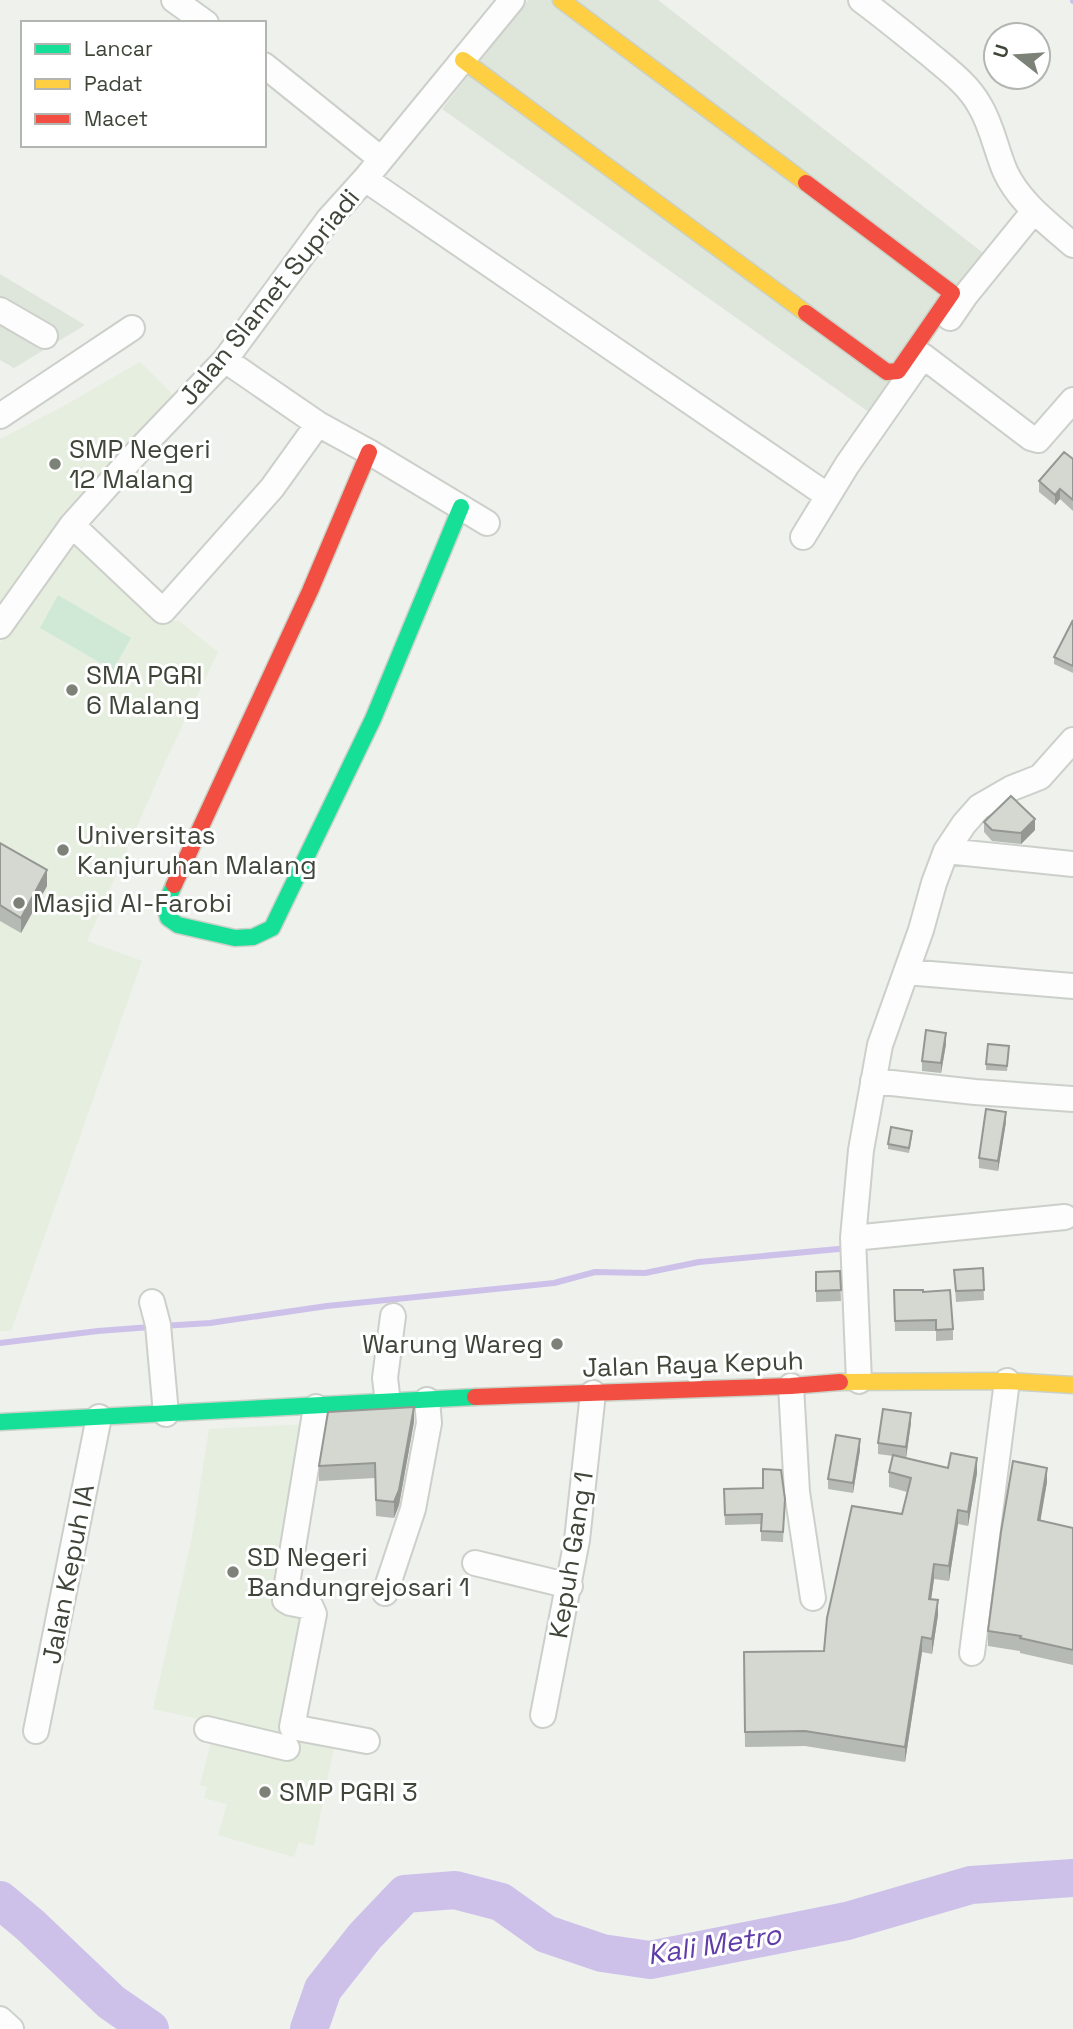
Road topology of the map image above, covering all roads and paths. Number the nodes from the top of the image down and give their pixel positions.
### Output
1 (174, 0) edge
2 (512, 0) edge
3 (561, 0) edge
4 (861, 0) edge
5 (895, 10) edge
6 (203, 21) edge
7 (463, 60) junction
8 (266, 67) edge
9 (381, 159) junction
10 (365, 179) junction
11 (1034, 211) junction
12 (1073, 245) edge
13 (0, 310) edge
14 (132, 328) dead end
15 (45, 336) dead end
16 (923, 356) junction
17 (225, 360) junction
18 (1073, 400) edge
19 (0, 416) edge
20 (318, 424) junction
21 (369, 452) junction
22 (828, 496) junction
23 (461, 507) junction
24 (487, 523) dead end
25 (72, 525) junction
26 (803, 537) dead end
27 (0, 626) edge
28 (1073, 740) edge
29 (946, 851) junction
30 (1073, 864) edge
31 (906, 972) junction
32 (1073, 985) edge
33 (873, 1081) junction
34 (1073, 1099) edge
35 (1065, 1217) dead end
36 (854, 1248) junction
37 (155, 1313) dead end
38 (393, 1316) dead end
39 (859, 1381) junction
40 (1007, 1381) junction
41 (1073, 1385) edge
42 (791, 1386) junction
43 (593, 1393) junction
44 (427, 1401) junction
45 (388, 1403) junction
46 (316, 1407) junction
47 (166, 1414) junction
48 (99, 1417) junction
49 (0, 1422) edge
50 (475, 1563) dead end
51 (570, 1586) junction
52 (385, 1593) dead end
53 (813, 1598) dead end
54 (972, 1653) dead end
55 (543, 1715) dead end
56 (207, 1729) dead end
57 (36, 1731) dead end
58 (367, 1741) dead end
59 (288, 1742) junction
60 (0, 2019) edge
61 (11, 2029) edge

1 - 6 street
2 - 7 street, Jalan Slamet Supriadi
3 - 7 street
4 - 5 street
5 - 11 street
7 - 9 street, Jalan Slamet Supriadi
8 - 9 street
9 - 10 street, Jalan Slamet Supriadi
10 - 17 street, Jalan Slamet Supriadi
10 - 22 street
11 - 12 street
11 - 16 street
13 - 15 street
14 - 19 street
16 - 18 street
16 - 22 street
17 - 20 street
17 - 25 street, Jalan Slamet Supriadi
20 - 21 street
20 - 25 street
21 - 23 street
21 - 23 street
22 - 26 street
23 - 24 street
25 - 27 street, Jalan Slamet Supriadi
28 - 29 street
29 - 30 street
29 - 31 street
31 - 32 street
31 - 33 street
33 - 34 street
33 - 36 street
35 - 36 street
36 - 39 street
37 - 47 street
38 - 45 street
39 - 40 street, Jalan Raya Kepuh
39 - 42 street, Jalan Raya Kepuh
40 - 41 street, Jalan Raya Kepuh
40 - 54 street
42 - 43 street, Jalan Raya Kepuh
42 - 53 street
43 - 44 street, Jalan Raya Kepuh
43 - 51 street, Kepuh Gang 1
44 - 45 street, Jalan Raya Kepuh
44 - 52 street
45 - 46 street, Jalan Raya Kepuh
46 - 47 street, Jalan Raya Kepuh
46 - 59 street
47 - 48 street, Jalan Raya Kepuh
48 - 49 street, Jalan Raya Kepuh
48 - 57 street, Jalan Kepuh IA
50 - 51 street
51 - 55 street, Kepuh Gang 1
56 - 59 street
58 - 59 street
60 - 61 street

